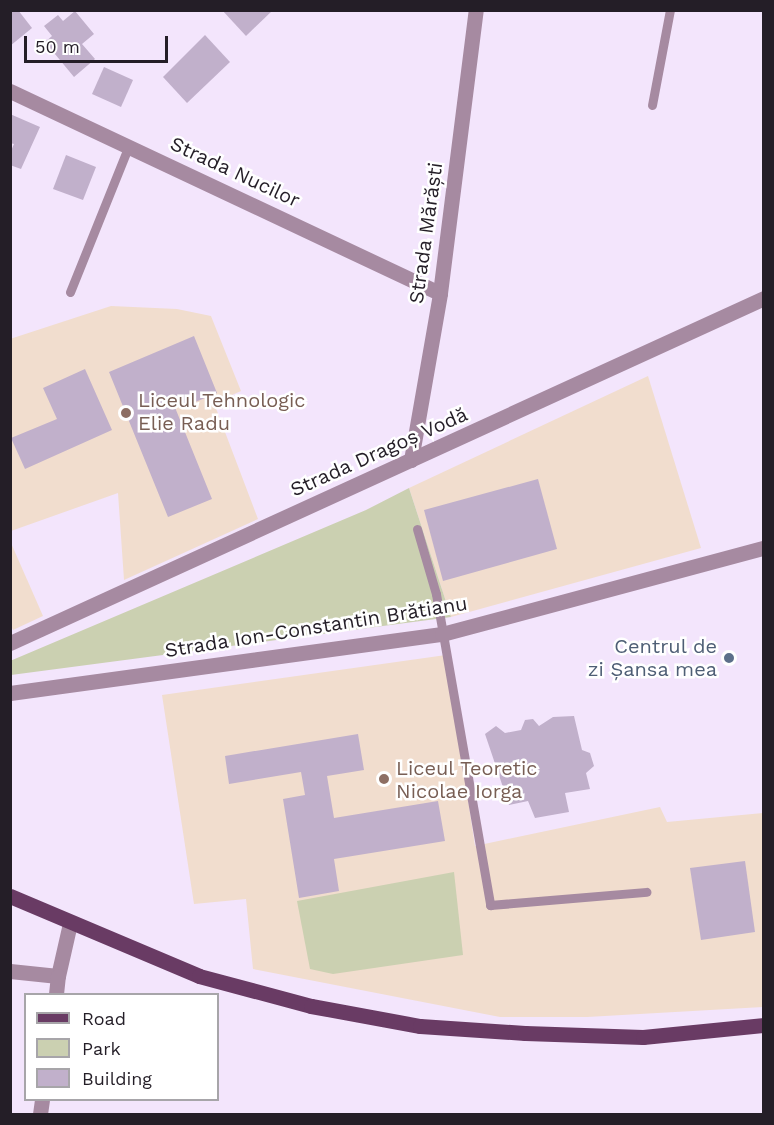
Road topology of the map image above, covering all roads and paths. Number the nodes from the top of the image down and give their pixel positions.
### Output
1 (476, 10) edge
2 (670, 10) edge
3 (10, 91) edge
4 (652, 105) dead end
5 (129, 145) junction
6 (70, 292) dead end
7 (440, 293) junction
8 (764, 298) edge
9 (411, 460) junction
10 (417, 529) dead end
11 (764, 548) edge
12 (442, 634) junction
13 (10, 643) edge
14 (10, 693) edge
15 (646, 892) dead end
16 (10, 896) edge
17 (70, 923) junction
18 (10, 971) edge
19 (58, 976) junction
20 (56, 993) edge
21 (764, 1025) edge

1 - 7 street, Strada Mărăști
2 - 4 lane
3 - 5 street, Strada Nucilor
5 - 6 lane
5 - 7 street, Strada Nucilor
7 - 9 street, Strada Mărăști
8 - 9 street, Strada Dragoș Vodă
9 - 13 street, Strada Dragoș Vodă
10 - 12 lane
11 - 12 street, Strada Ion-Constantin Brătianu
12 - 14 street, Strada Ion-Constantin Brătianu
12 - 15 lane
16 - 17 main road
17 - 19 street
17 - 21 main road
18 - 19 street
19 - 20 street

